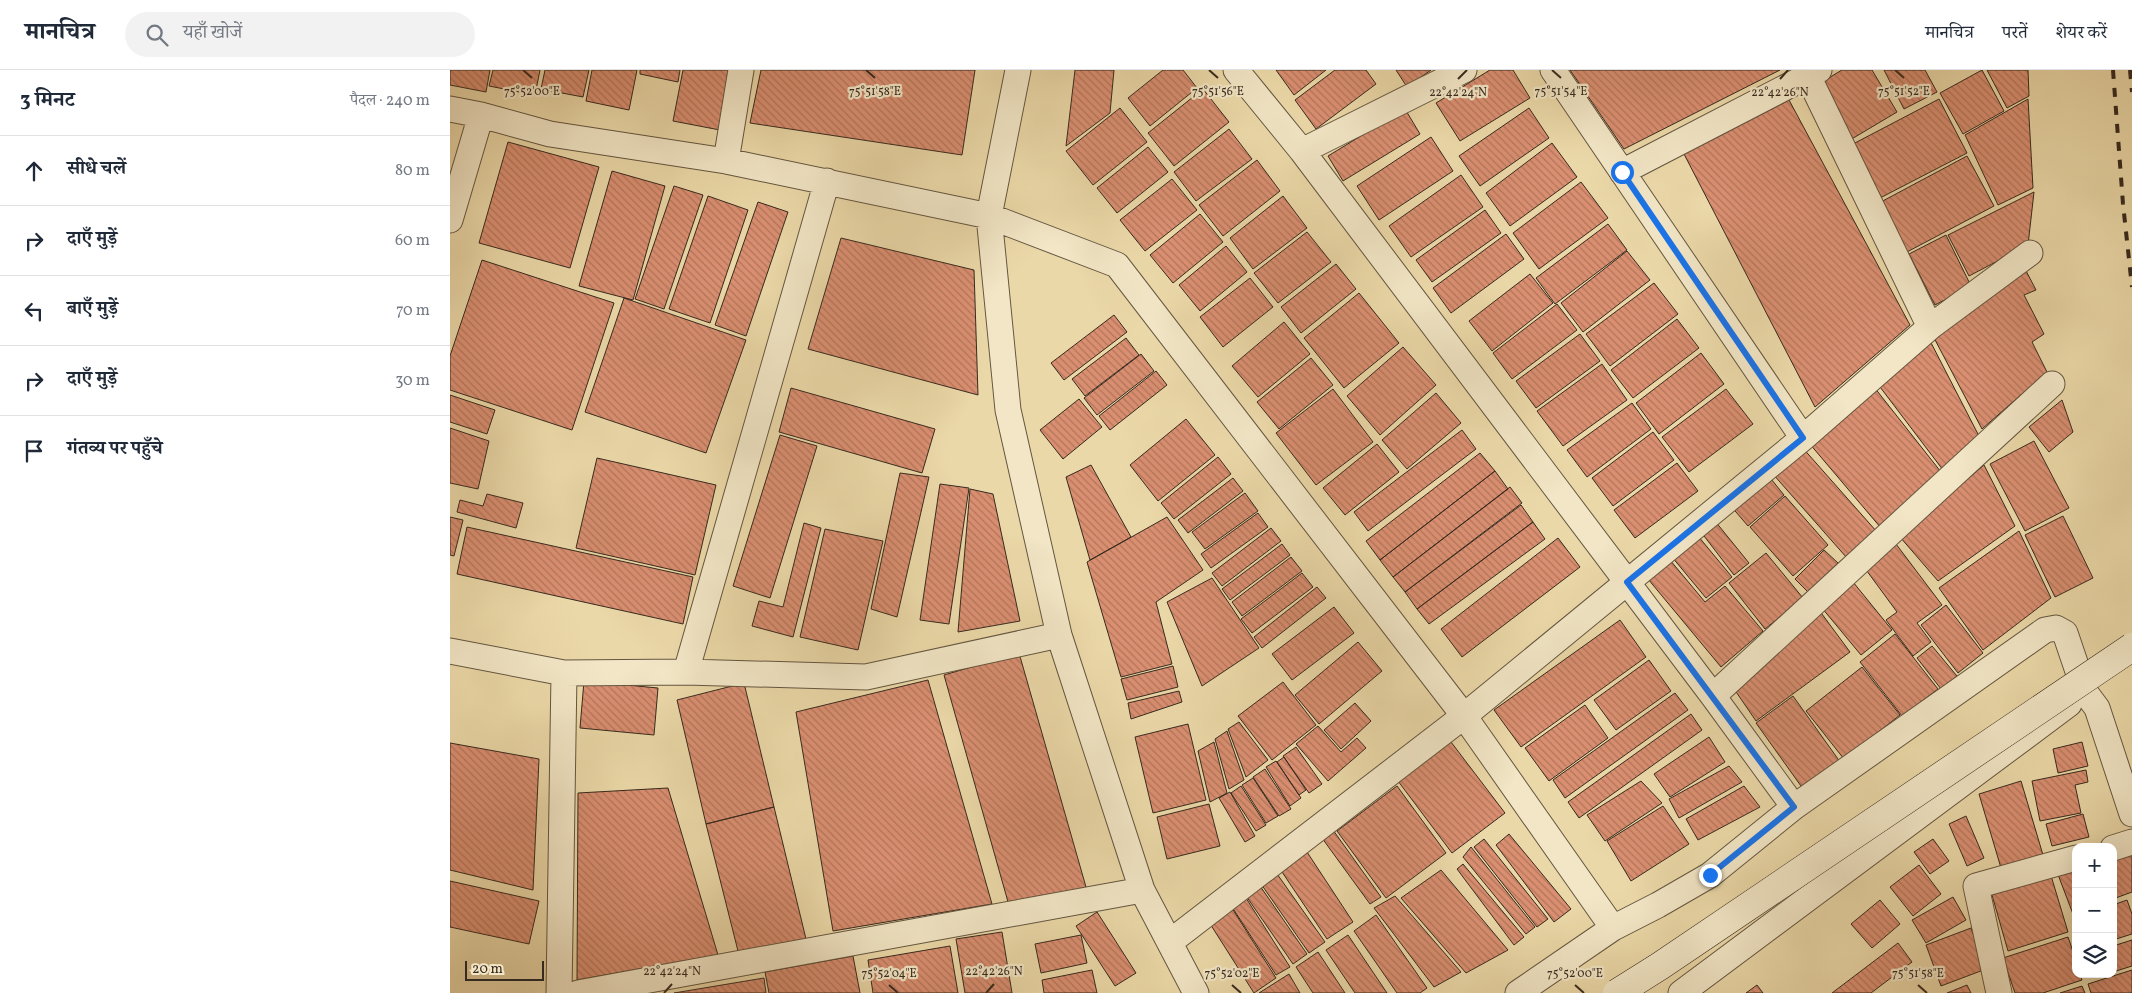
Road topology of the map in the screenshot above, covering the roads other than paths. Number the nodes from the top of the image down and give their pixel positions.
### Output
1 (741, 70) edge
2 (1018, 70) edge
3 (1236, 70) edge
4 (1464, 70) edge
5 (1553, 70) edge
6 (1813, 73) edge
7 (450, 109) edge
8 (481, 115) junction
9 (1302, 151) junction
10 (726, 161) junction
11 (1622, 172) junction
12 (827, 181) junction
13 (989, 216) junction
14 (450, 220) edge
15 (2030, 253) dead end
16 (1930, 327) junction
17 (2052, 384) dead end
18 (1803, 438) junction
19 (1627, 582) junction
20 (1060, 635) junction
21 (2132, 647) edge
22 (450, 651) edge
23 (686, 672) junction
24 (564, 674) junction
25 (2085, 692) junction
26 (1713, 696) junction
27 (1464, 716) junction
28 (1794, 807) junction
29 (2132, 814) edge
30 (2132, 842) edge
31 (2117, 847) edge
32 (2072, 859) edge
33 (1142, 890) junction
34 (1613, 928) junction
35 (1170, 942) junction
36 (559, 993) edge
37 (578, 993) edge
38 (1196, 993) edge
39 (1518, 993) edge
40 (1617, 993) edge
41 (1681, 993) edge
42 (1999, 993) edge

1 - 10 street
2 - 13 street
3 - 9 street
4 - 9 street
5 - 11 street
6 - 11 street
6 - 16 street
7 - 8 street
8 - 10 street
8 - 14 street
9 - 19 street
10 - 12 street
11 - 18 street
12 - 13 street
12 - 23 street
13 - 20 street
13 - 27 street
15 - 16 street
16 - 18 street
17 - 26 street
18 - 19 street
19 - 26 street
19 - 27 street
20 - 23 street
20 - 33 street
21 - 40 street, bridge
22 - 24 street
23 - 24 street
24 - 36 street
25 - 28 street
25 - 29 street
25 - 41 street
26 - 28 street
27 - 34 street
27 - 35 street
28 - 34 street
30 - 31 street
32 - 42 street
33 - 35 street
33 - 37 street
34 - 39 street
35 - 38 street

